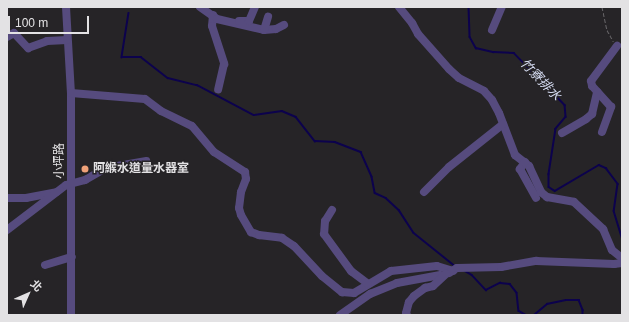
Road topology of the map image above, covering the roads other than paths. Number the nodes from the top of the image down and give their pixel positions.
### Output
1 (66, 7) edge
2 (200, 7) edge
3 (255, 7) edge
4 (399, 7) edge
5 (502, 7) edge
6 (215, 17) junction
7 (268, 17) dead end
8 (284, 25) dead end
9 (264, 30) junction
10 (492, 30) dead end
11 (7, 37) edge
12 (67, 40) junction
13 (617, 46) road end
14 (218, 89) dead end
15 (597, 92) junction
16 (71, 93) junction
17 (503, 124) junction
18 (602, 132) dead end
19 (562, 133) dead end
20 (146, 161) dead end
21 (525, 162) junction
22 (72, 183) junction
23 (57, 192) junction
24 (424, 192) dead end
25 (7, 198) edge
26 (536, 198) dead end
27 (332, 210) dead end
28 (7, 230) edge
29 (72, 257) junction
30 (622, 258) edge
31 (622, 262) edge
32 (45, 265) dead end
33 (456, 270) junction
34 (440, 275) dead end
35 (368, 284) junction
36 (71, 315) edge
37 (340, 315) edge
38 (407, 315) edge

1 - 12 street, 小坪路
2 - 6 street
3 - 6 street
4 - 17 street
5 - 10 street
6 - 9 street
6 - 14 street
7 - 9 street
8 - 9 street
11 - 12 street
12 - 16 street, 小坪路
13 - 15 street
15 - 18 street
15 - 19 street
16 - 22 street, 小坪路
16 - 35 street
17 - 21 street
17 - 24 street
20 - 22 street
21 - 26 street
21 - 30 street
22 - 23 street
22 - 29 street, 小坪路
23 - 25 street
23 - 28 street
27 - 35 street
29 - 32 street
29 - 36 street, 小坪路
31 - 33 street
33 - 35 street
33 - 38 street
34 - 37 street

